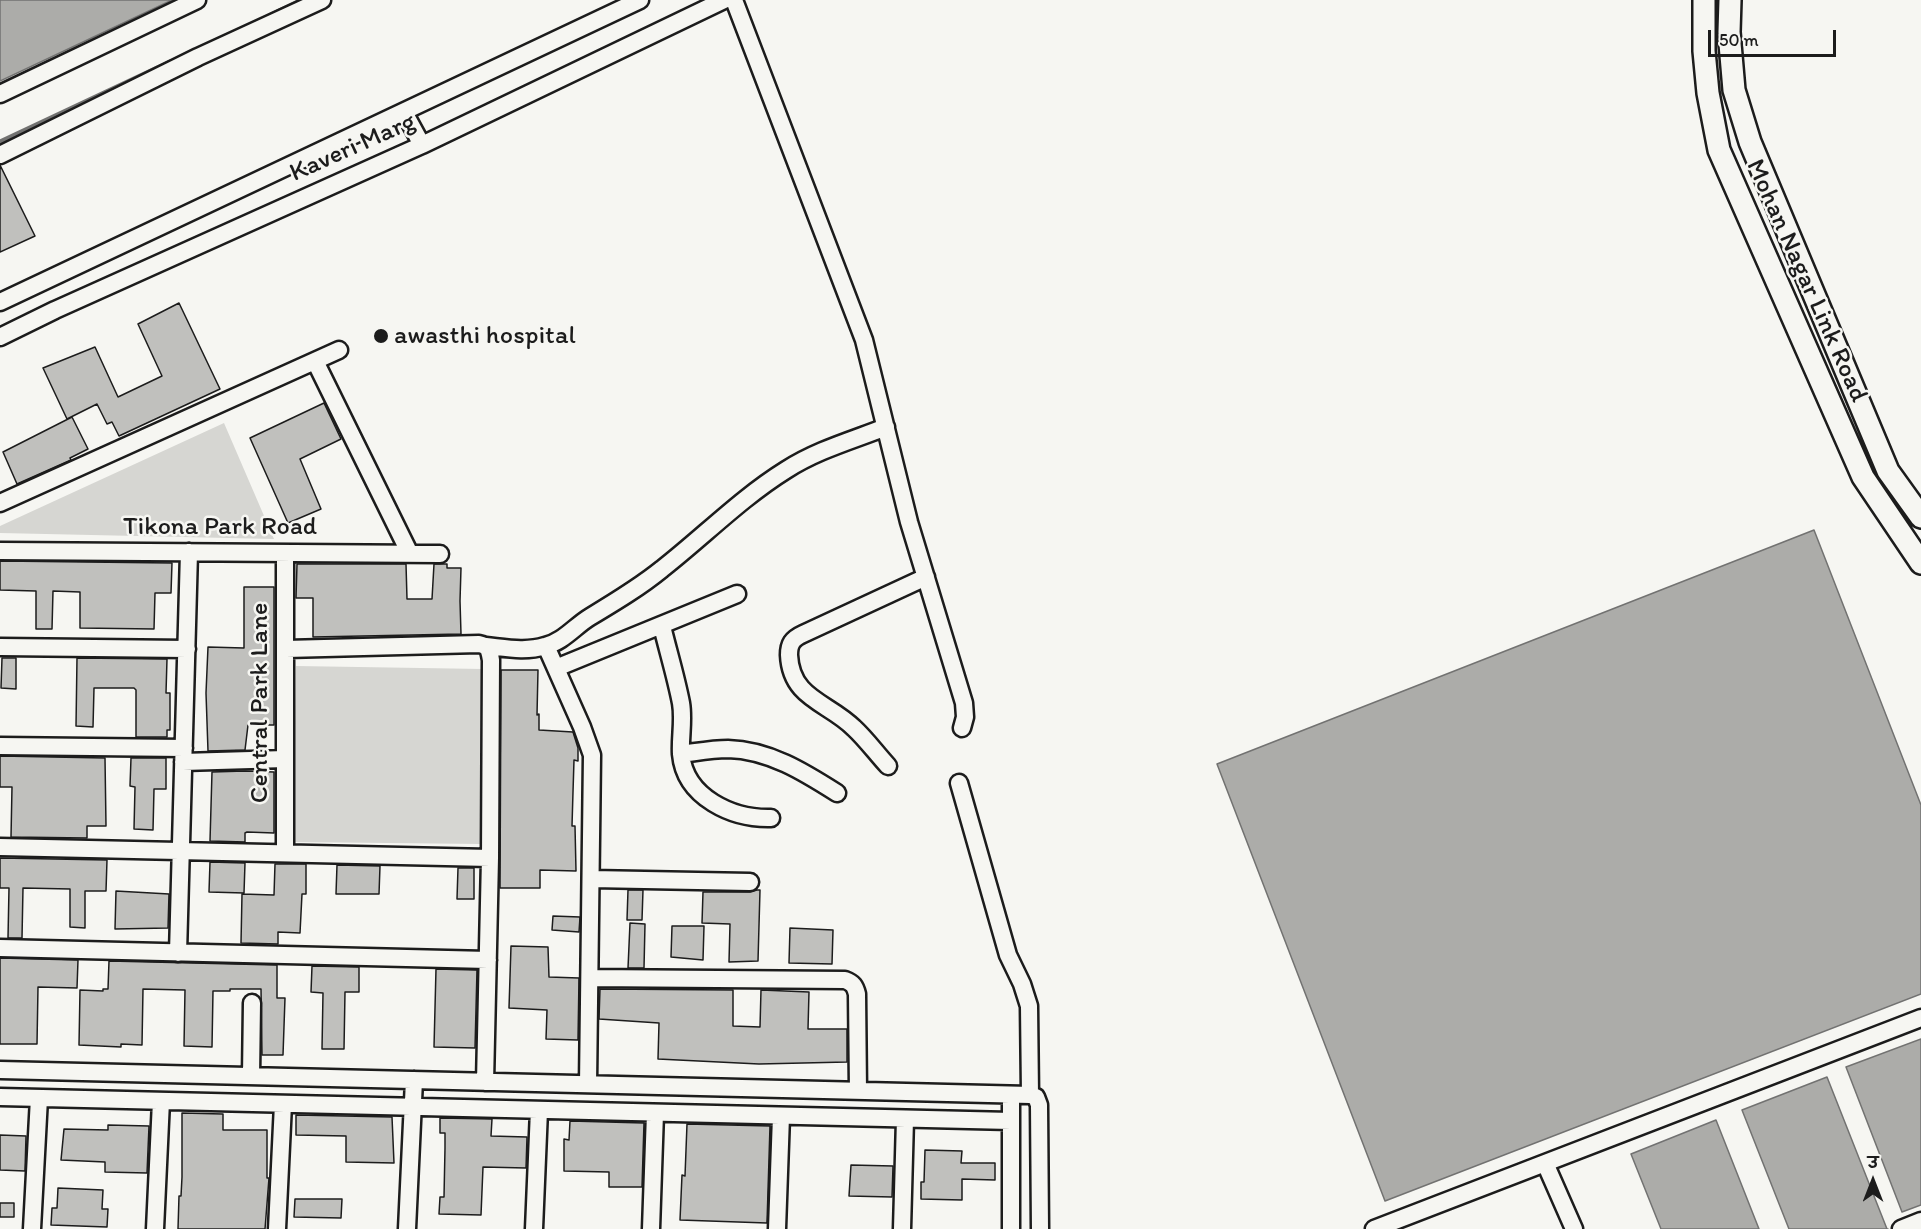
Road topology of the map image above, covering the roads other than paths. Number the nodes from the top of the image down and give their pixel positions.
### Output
1 (196, 0) edge
2 (322, 0) edge
3 (640, 0) edge
4 (724, 0) edge
5 (734, 0) edge
6 (1704, 0) edge
7 (1730, 0) edge
8 (0, 94) edge
9 (404, 112) junction
10 (422, 145) junction
11 (0, 155) edge
12 (0, 302) edge
13 (0, 337) edge
14 (339, 350) dead end
15 (315, 361) junction
16 (886, 427) junction
17 (0, 503) edge
18 (1921, 516) edge
19 (0, 551) edge
20 (189, 552) junction
21 (285, 553) junction
22 (410, 554) junction
23 (440, 554) dead end
24 (1921, 563) edge
25 (926, 577) junction
26 (737, 594) dead end
27 (662, 626) junction
28 (0, 646) edge
29 (486, 646) junction
30 (546, 646) junction
31 (186, 649) junction
32 (286, 649) junction
33 (556, 668) junction
34 (962, 728) dead end
35 (0, 746) edge
36 (681, 754) junction
37 (184, 755) junction
38 (285, 759) junction
39 (888, 766) dead end
40 (959, 783) dead end
41 (837, 793) dead end
42 (771, 818) dead end
43 (0, 846) edge
44 (181, 851) junction
45 (285, 853) junction
46 (490, 858) junction
47 (592, 879) junction
48 (750, 882) dead end
49 (0, 948) edge
50 (178, 953) junction
51 (488, 960) junction
52 (590, 978) junction
53 (252, 1003) dead end
54 (1921, 1018) edge
55 (0, 1070) edge
56 (250, 1076) junction
57 (414, 1080) junction
58 (485, 1082) junction
59 (588, 1084) junction
60 (858, 1091) junction
61 (1011, 1095) junction
62 (0, 1097) edge
63 (39, 1098) junction
64 (1035, 1100) junction
65 (161, 1101) junction
66 (283, 1104) junction
67 (412, 1107) junction
68 (538, 1110) junction
69 (655, 1113) junction
70 (781, 1116) junction
71 (906, 1119) junction
72 (1011, 1121) junction
73 (1545, 1163) junction
74 (1921, 1221) edge
75 (32, 1229) edge
76 (155, 1229) edge
77 (277, 1229) edge
78 (407, 1229) edge
79 (534, 1229) edge
80 (651, 1229) edge
81 (777, 1229) edge
82 (902, 1229) edge
83 (1011, 1229) edge
84 (1040, 1229) edge
85 (1374, 1229) edge
86 (1574, 1229) edge
87 (1901, 1229) edge

1 - 8 street
2 - 11 street
3 - 9 street, Kaveri Marg
4 - 10 street, Kaveri Marg
5 - 16 street
6 - 24 main road, Mohan Nagar Link Road
7 - 18 main road, Mohan Nagar Link Road
9 - 10 street
9 - 12 street, Kaveri Marg
10 - 13 street, Kaveri Marg
14 - 15 street
15 - 17 street
15 - 22 street
16 - 25 street
16 - 30 street
19 - 20 street, Tikona Park Road
20 - 21 street, Tikona Park Road
20 - 31 street
21 - 22 street, Tikona Park Road
21 - 32 street, Central Park Lane
22 - 23 street, Tikona Park Road
25 - 34 street
25 - 39 street
26 - 27 street
27 - 33 street
27 - 36 street
28 - 31 street
29 - 30 street
29 - 32 street
29 - 46 street
30 - 33 street
31 - 37 street
32 - 38 street, Central Park Lane
33 - 47 street
35 - 37 street
36 - 41 street
36 - 42 street
37 - 38 street
37 - 44 street
38 - 45 street, Central Park Lane
40 - 64 street
43 - 44 street
44 - 45 street
44 - 50 street
45 - 46 street
46 - 51 street
47 - 48 street
47 - 52 street
49 - 50 street
50 - 51 street
51 - 58 street
52 - 59 street
52 - 60 street
53 - 56 street
54 - 73 street
55 - 56 street
56 - 57 street
57 - 58 street
57 - 67 street
58 - 59 street
59 - 60 street
60 - 61 street
61 - 64 street
61 - 72 street
62 - 63 street
63 - 65 street
63 - 75 street
64 - 84 street
65 - 66 street
65 - 76 street
66 - 67 street
66 - 77 street
67 - 68 street
67 - 78 street
68 - 69 street
68 - 79 street
69 - 70 street
69 - 80 street
70 - 71 street
70 - 81 street
71 - 72 street
71 - 82 street
72 - 83 street
73 - 85 street
73 - 86 street
74 - 87 street

